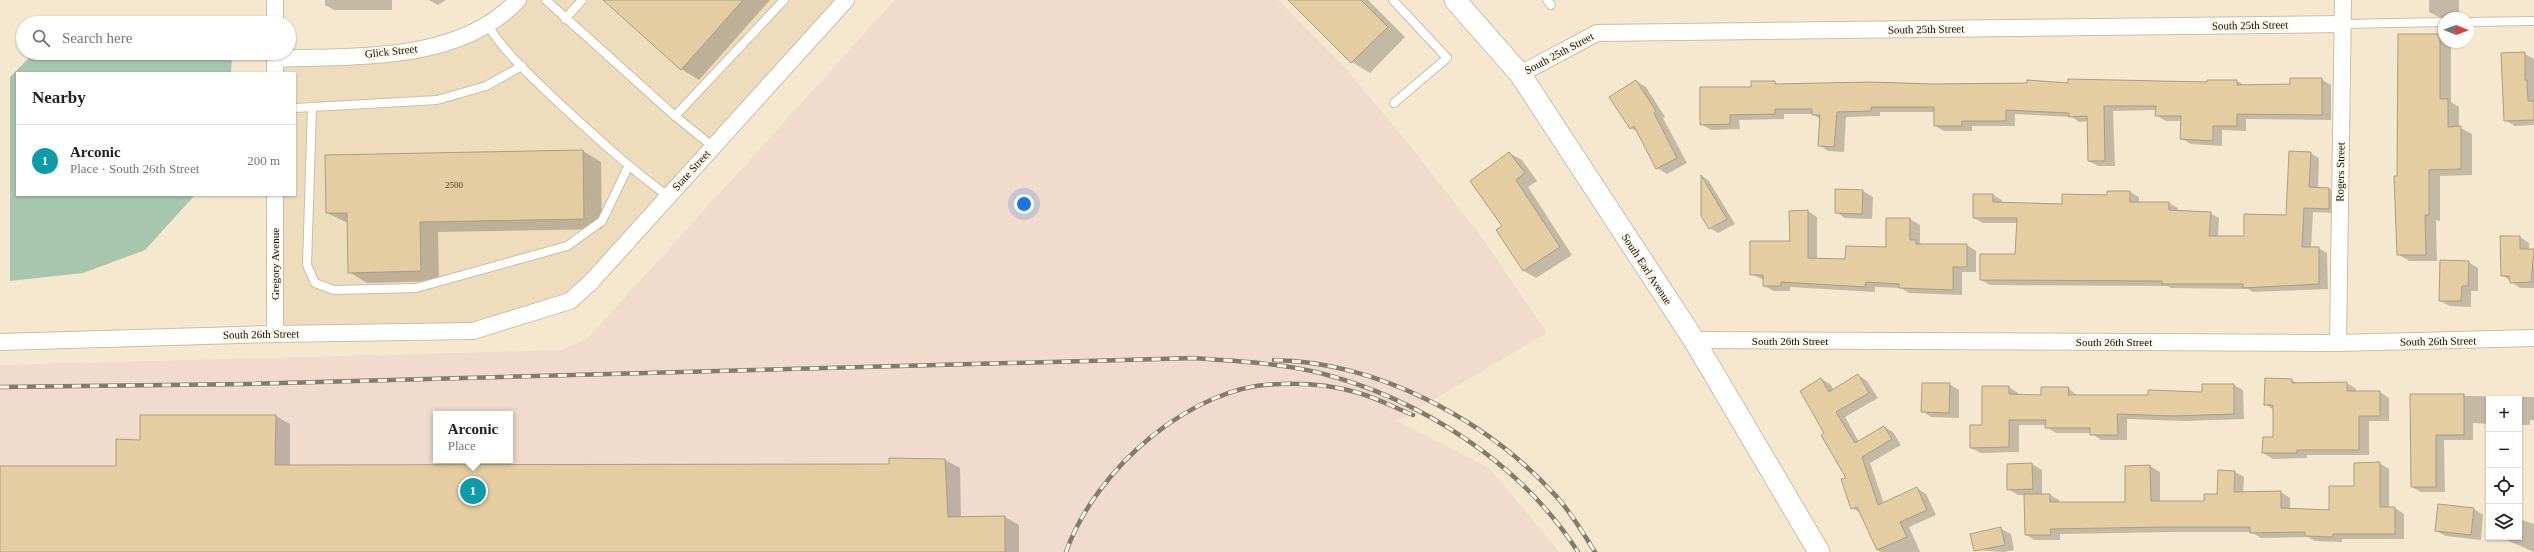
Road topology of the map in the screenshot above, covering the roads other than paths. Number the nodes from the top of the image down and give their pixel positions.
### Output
1 (275, 0) edge
2 (518, 0) edge
3 (546, 0) edge
4 (582, 0) edge
5 (784, 0) edge
6 (846, 0) edge
7 (1393, 0) edge
8 (1455, 0) edge
9 (2343, 0) edge
10 (275, 16) edge
11 (565, 19) junction
12 (2534, 21) edge
13 (2438, 22) edge
14 (2474, 22) edge
15 (487, 24) junction
16 (2343, 24) junction
17 (275, 62) edge
18 (522, 66) junction
19 (1520, 74) junction
20 (1394, 103) dead end
21 (312, 107) junction
22 (296, 108) edge
23 (675, 116) junction
24 (712, 146) junction
25 (628, 167) junction
26 (275, 196) edge
27 (668, 196) junction
28 (520, 318) joint
29 (275, 334) junction
30 (2534, 338) edge
31 (1694, 340) junction
32 (0, 342) edge
33 (2338, 343) junction
34 (1819, 552) edge

1 - 10 street
2 - 15 street, Glick Street
3 - 11 lane
4 - 11 lane
5 - 23 lane
6 - 24 street, State Street
7 - 20 lane
8 - 19 street, South Earl Avenue
9 - 16 street, Rogers Street
11 - 23 lane
12 - 14 lane
13 - 16 lane
15 - 17 street, Glick Street
15 - 18 lane
16 - 19 street, South 25th Street
16 - 33 street, Rogers Street
18 - 21 lane
18 - 25 lane
19 - 31 street, South Earl Avenue
21 - 22 lane
21 - 25 lane
23 - 24 lane
24 - 27 street, State Street
25 - 27 lane
26 - 29 street, Gregory Avenue
27 - 28 street, State Street
28 - 29 street, South 26th Street
29 - 32 street, South 26th Street
30 - 33 street, South 26th Street
31 - 33 street, South 26th Street
31 - 34 street, South Earl Avenue

